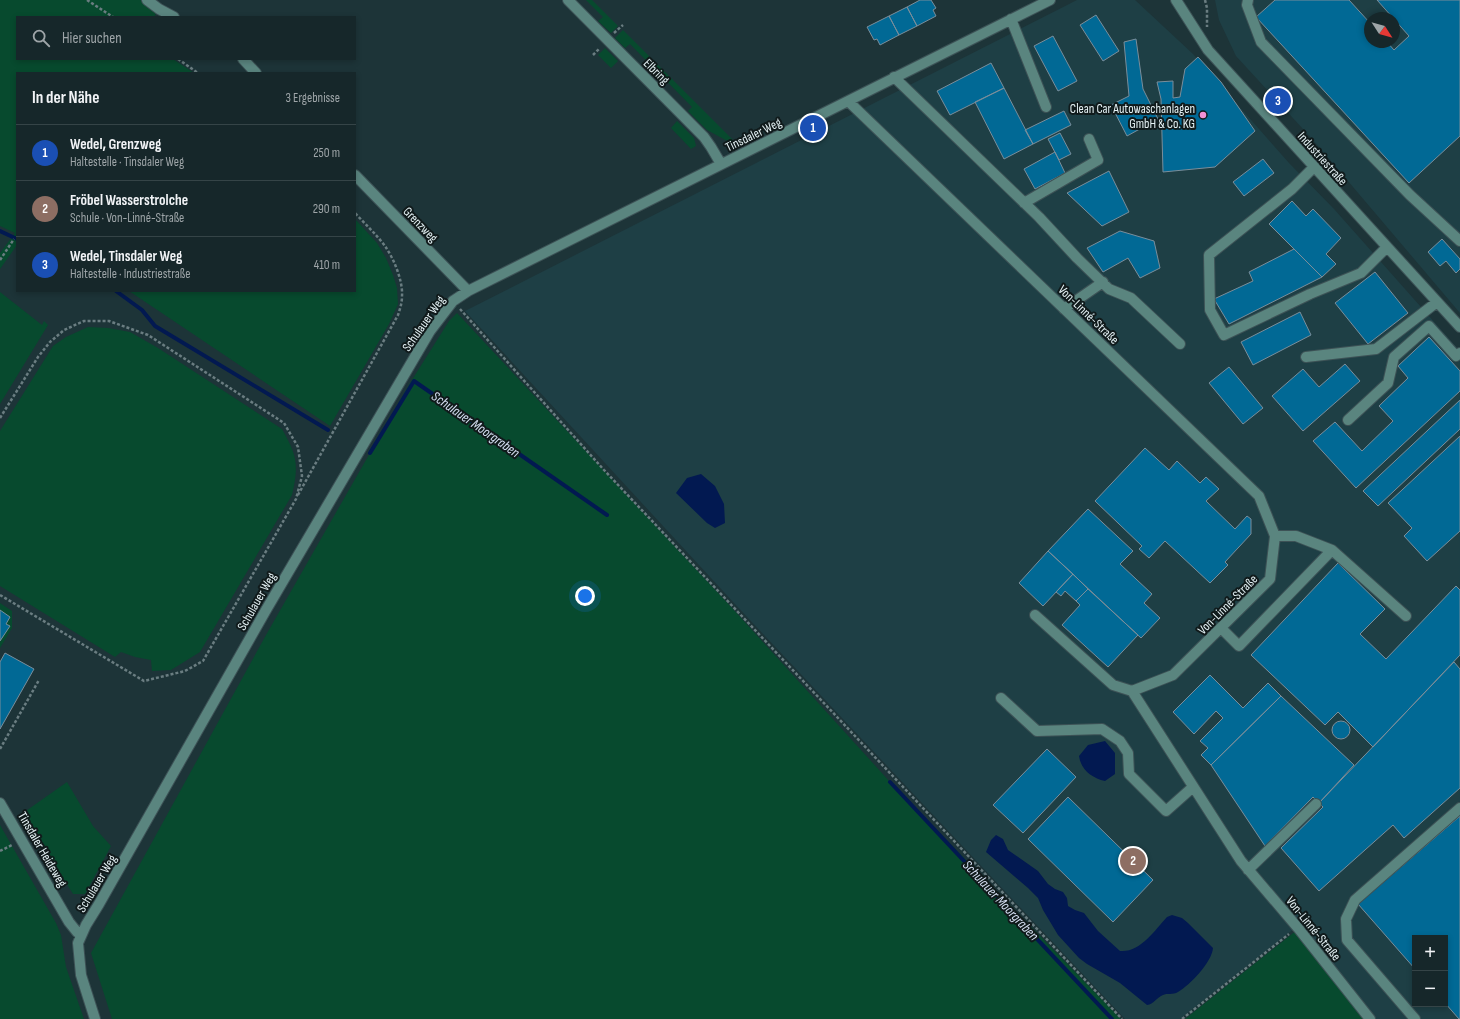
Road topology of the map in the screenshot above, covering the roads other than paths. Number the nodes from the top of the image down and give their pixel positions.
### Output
1 (147, 0) edge
2 (568, 0) edge
3 (1050, 0) edge
4 (1176, 0) edge
5 (1248, 0) edge
6 (172, 16) edge
7 (1011, 19) junction
8 (244, 60) edge
9 (255, 72) edge
10 (894, 77) junction
11 (848, 101) junction
12 (1046, 107) dead end
13 (1089, 139) dead end
14 (721, 164) junction
15 (1314, 167) junction
16 (356, 176) edge
17 (1024, 203) junction
18 (1460, 241) edge
19 (1387, 247) junction
20 (1103, 282) junction
21 (468, 291) junction
22 (1437, 302) junction
23 (1064, 309) junction
24 (1460, 327) edge
25 (1180, 344) dead end
26 (1460, 353) edge
27 (1306, 357) dead end
28 (1348, 420) dead end
29 (1275, 536) junction
30 (1332, 550) junction
31 (1035, 615) dead end
32 (1406, 616) dead end
33 (1221, 628) junction
34 (1132, 691) junction
35 (1001, 698) dead end
36 (1193, 787) junction
37 (0, 803) edge
38 (1316, 804) dead end
39 (1460, 808) edge
40 (1248, 870) junction
41 (81, 935) junction
42 (96, 1019) edge
43 (1370, 1019) edge
44 (1415, 1019) edge

1 - 6 street
2 - 14 street, Elbring
3 - 7 street, Tinsdaler Weg
4 - 15 street, Industriestraße
5 - 18 street
7 - 10 street, Tinsdaler Weg
7 - 12 street
8 - 9 street
10 - 11 street, Tinsdaler Weg
10 - 17 street
11 - 14 street, Tinsdaler Weg
11 - 23 street, Von-Linné-Straße
13 - 17 street
14 - 21 street, Tinsdaler Weg
15 - 19 street, Industriestraße
15 - 19 street
16 - 21 street, Grenzweg
17 - 20 street
19 - 22 street, Industriestraße
20 - 23 street
20 - 25 street
21 - 41 street, Schulauer Weg
22 - 24 street, Industriestraße
22 - 27 street
23 - 29 street, Von-Linné-Straße
26 - 28 street
29 - 30 street
29 - 33 street, Von-Linné-Straße
30 - 32 street
30 - 33 street
31 - 34 street
33 - 34 street, Von-Linné-Straße
34 - 36 street, Von-Linné-Straße
35 - 36 street
36 - 40 street, Von-Linné-Straße
37 - 41 street, Tinsdaler Heideweg
38 - 40 street
39 - 44 street
40 - 43 street, Von-Linné-Straße
41 - 42 street

